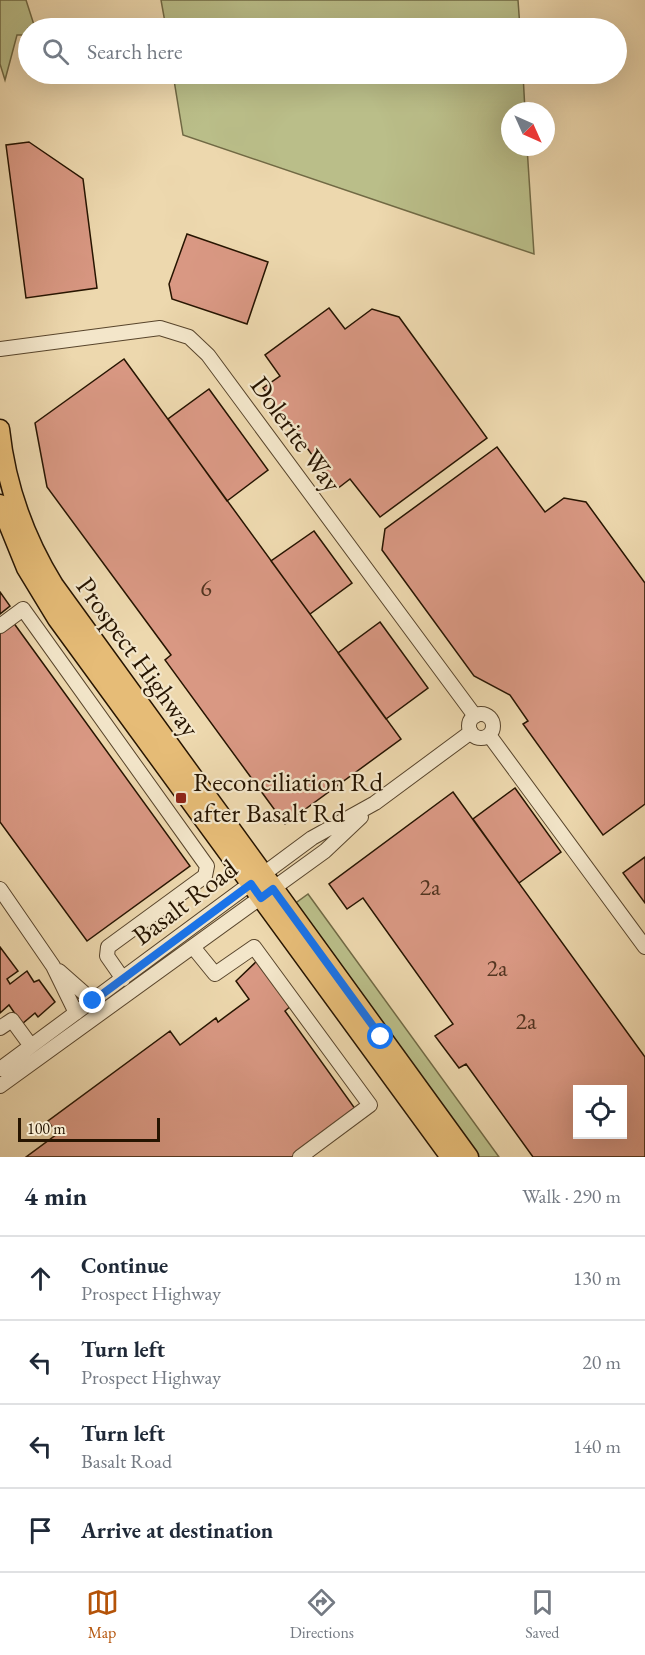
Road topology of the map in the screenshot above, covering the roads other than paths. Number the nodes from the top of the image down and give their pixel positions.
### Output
1 (0, 348) edge
2 (0, 429) edge
3 (0, 504) edge
4 (0, 626) edge
5 (475, 716) junction
6 (471, 732) junction
7 (489, 735) junction
8 (262, 886) junction
9 (0, 889) edge
10 (193, 947) junction
11 (645, 947) edge
12 (53, 966) junction
13 (123, 979) junction
14 (85, 1011) junction
15 (0, 1028) edge
16 (31, 1046) junction
17 (0, 1069) edge
18 (0, 1086) edge
19 (300, 1157) edge
20 (450, 1157) edge
21 (469, 1157) edge

1 - 5 street, Dolerite Way
2 - 8 main road, Prospect Highway
3 - 8 main road, Prospect Highway
4 - 13 street
5 - 6 street
5 - 7 street
6 - 7 street
6 - 8 street, Basalt Road
7 - 11 street
8 - 10 street, Basalt Road
8 - 13 street, Basalt Road
8 - 20 main road, Prospect Highway
8 - 21 main road, Prospect Highway
9 - 12 street
10 - 14 street, Basalt Road
10 - 19 street
12 - 14 street
12 - 14 street
13 - 14 street, Basalt Road
14 - 16 street, Basalt Road
14 - 18 street, Basalt Road
15 - 16 street
16 - 17 street, Basalt Road

